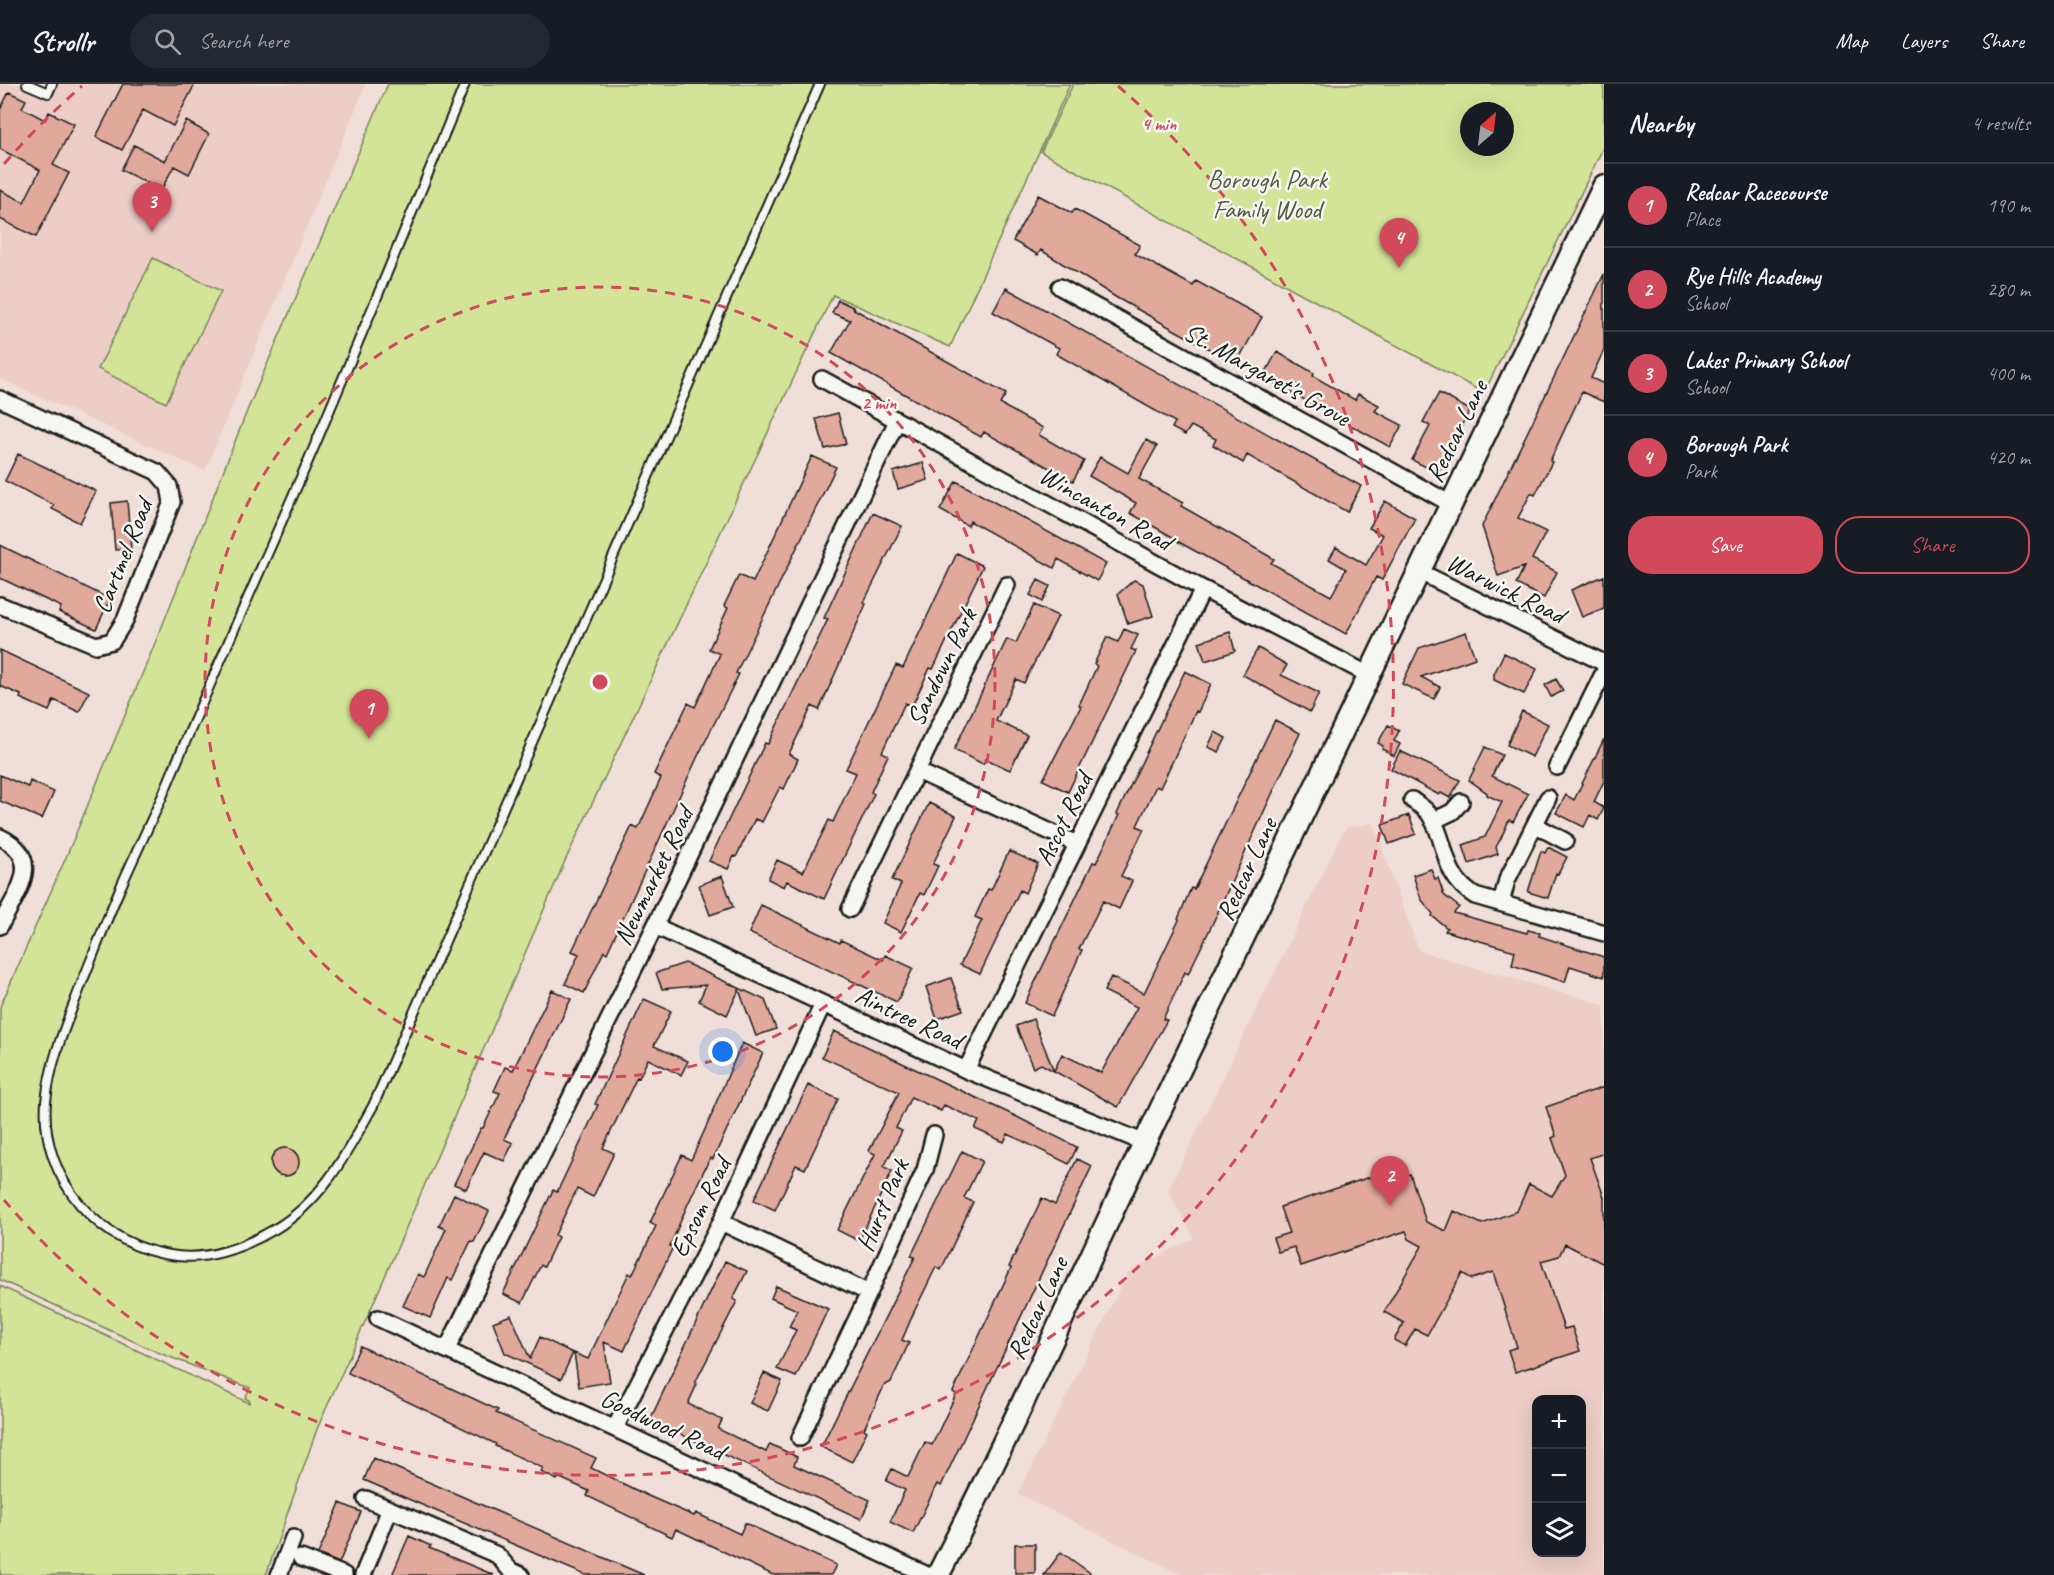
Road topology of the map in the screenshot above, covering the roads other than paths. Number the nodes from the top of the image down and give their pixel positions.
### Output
1 (27, 84) edge
2 (52, 84) edge
3 (465, 84) edge
4 (820, 84) edge
5 (1604, 186) edge
6 (1060, 287) dead end
7 (822, 379) dead end
8 (0, 399) edge
9 (897, 421) junction
10 (1451, 504) junction
11 (1418, 572) junction
12 (1007, 585) dead end
13 (1203, 589) junction
14 (0, 605) edge
15 (1604, 663) edge
16 (1604, 672) edge
17 (1369, 675) junction
18 (1557, 767) dead end
19 (917, 771) junction
20 (1548, 798) dead end
21 (1413, 800) dead end
22 (1461, 802) dead end
23 (1433, 821) junction
24 (1535, 825) junction
25 (0, 837) edge
26 (1565, 841) dead end
27 (1077, 844) junction
28 (1501, 903) junction
29 (850, 909) dead end
30 (0, 926) edge
31 (656, 926) junction
32 (1604, 933) edge
33 (823, 1004) junction
34 (966, 1070) junction
35 (934, 1136) dead end
36 (1145, 1143) junction
37 (721, 1222) junction
38 (870, 1293) junction
39 (378, 1318) dead end
40 (447, 1349) junction
41 (615, 1428) junction
42 (800, 1438) dead end
43 (366, 1499) dead end
44 (390, 1509) junction
45 (293, 1538) dead end
46 (301, 1558) dead end
47 (279, 1575) edge
48 (345, 1575) edge
49 (363, 1575) edge
50 (521, 1575) edge
51 (927, 1575) edge
52 (938, 1575) edge

1 - 2 lane
3 - 4 lane
5 - 10 main road, Redcar Lane
6 - 10 street, St. Margaret's Grove
7 - 9 street, Wincanton Road
8 - 14 street, Cartmel Road
9 - 13 street, Wincanton Road
9 - 31 street, Newmarket Road
10 - 11 main road, Redcar Lane
11 - 15 street, Warwick Road
11 - 17 main road, Redcar Lane
12 - 19 street, Sandown Park
13 - 17 street, Wincanton Road
13 - 27 street, Ascot Road
16 - 18 street
17 - 36 main road, Redcar Lane
19 - 27 street
19 - 29 street, Sandown Park
20 - 24 street
21 - 23 street
22 - 23 street
23 - 28 street
24 - 26 street
24 - 28 street
25 - 30 street
27 - 34 street, Ascot Road
28 - 32 street
31 - 33 street, Aintree Road
31 - 40 street, Newmarket Road
33 - 34 street, Aintree Road
33 - 37 street, Epsom Road
34 - 36 street, Aintree Road
35 - 38 street, Hurst Park
36 - 52 main road, Redcar Lane
37 - 38 street, Hurst Park
37 - 41 street, Epsom Road
38 - 42 street, Hurst Park
39 - 40 street, Goodwood Road
40 - 41 street, Goodwood Road
41 - 51 street, Goodwood Road
43 - 44 street
44 - 49 street
44 - 50 street
45 - 47 street
46 - 48 street

